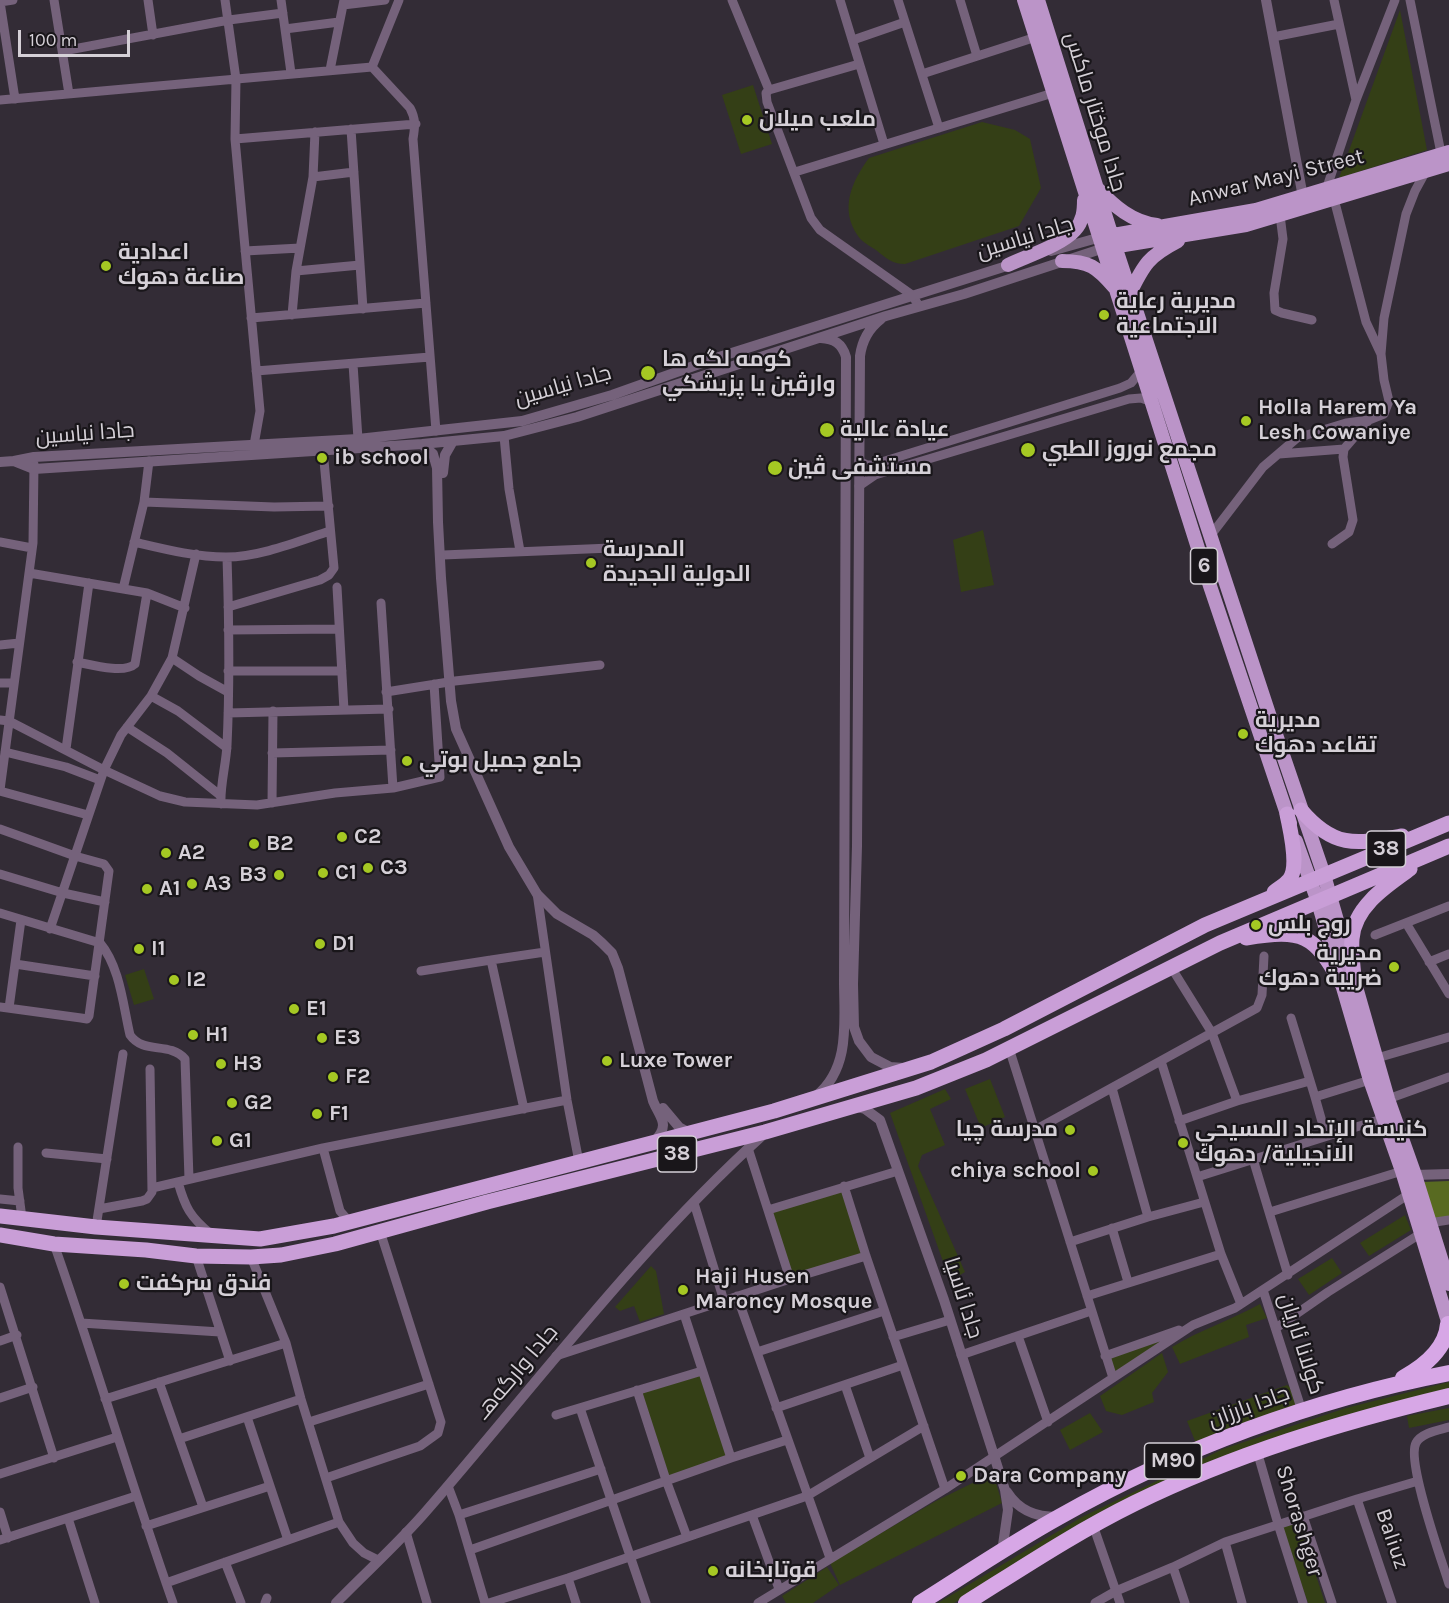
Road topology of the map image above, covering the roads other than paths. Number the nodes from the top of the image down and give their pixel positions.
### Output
1 (14, 0) edge
2 (54, 0) edge
3 (148, 0) edge
4 (225, 0) edge
5 (281, 0) edge
6 (385, 0) edge
7 (399, 0) edge
8 (732, 0) edge
9 (840, 0) edge
10 (898, 0) edge
11 (960, 0) edge
12 (1024, 0) edge
13 (1038, 0) edge
14 (1266, 0) edge
15 (1334, 0) edge
16 (1395, 0) edge
17 (1410, 0) edge
18 (0, 2) edge
19 (343, 3) edge
20 (283, 13) junction
21 (229, 21) junction
22 (339, 22) junction
23 (905, 22) junction
24 (1339, 24) junction
25 (285, 29) junction
26 (153, 35) junction
27 (1036, 37) junction
28 (1273, 37) junction
29 (853, 40) junction
30 (63, 51) junction
31 (977, 56) junction
32 (859, 64) junction
33 (372, 67) junction
34 (330, 70) junction
35 (291, 73) junction
36 (922, 74) junction
37 (236, 79) junction
38 (769, 90) junction
39 (1053, 93) junction
40 (69, 94) junction
41 (15, 99) junction
42 (0, 100) edge
43 (1356, 100) junction
44 (416, 124) junction
45 (939, 128) junction
46 (351, 129) junction
47 (315, 132) junction
48 (235, 138) junction
49 (884, 144) junction
50 (1446, 156) edge
51 (1427, 170) junction
52 (354, 172) junction
53 (795, 172) junction
54 (313, 177) junction
55 (1090, 189) junction
56 (1330, 195) junction
57 (1303, 197) junction
58 (1280, 215) junction
59 (1165, 226) junction
60 (1190, 235) junction
61 (1108, 242) junction
62 (300, 248) junction
63 (245, 251) junction
64 (1062, 261) junction
65 (360, 265) junction
66 (1008, 265) junction
67 (296, 271) junction
68 (1124, 292) junction
69 (912, 295) junction
70 (426, 303) junction
71 (920, 306) junction
72 (363, 309) junction
73 (292, 315) junction
74 (886, 316) junction
75 (251, 318) junction
76 (1312, 320) dead end
77 (821, 338) junction
78 (861, 350) junction
79 (844, 351) junction
80 (1381, 354) junction
81 (430, 357) junction
82 (352, 364) junction
83 (1142, 370) junction
84 (256, 371) junction
85 (1131, 383) junction
86 (1134, 398) junction
87 (1152, 402) junction
88 (1369, 420) junction
89 (436, 431) junction
90 (504, 436) junction
91 (358, 439) junction
92 (453, 441) junction
93 (346, 444) junction
94 (422, 444) junction
95 (254, 445) junction
96 (1344, 449) junction
97 (323, 450) junction
98 (1279, 454) junction
99 (440, 457) junction
100 (149, 461) junction
101 (859, 461) junction
102 (0, 462) edge
103 (34, 463) junction
104 (874, 470) junction
105 (859, 486) junction
106 (144, 502) junction
107 (329, 506) junction
108 (847, 525) junction
109 (858, 526) junction
110 (330, 531) junction
111 (1211, 535) junction
112 (0, 542) edge
113 (134, 542) junction
114 (1332, 544) dead end
115 (32, 548) junction
116 (611, 548) dead end
117 (520, 551) junction
118 (196, 554) junction
119 (443, 555) junction
120 (227, 557) junction
121 (29, 573) junction
122 (89, 583) junction
123 (337, 587) dead end
124 (123, 589) junction
125 (147, 593) junction
126 (381, 603) dead end
127 (228, 607) junction
128 (185, 608) junction
129 (339, 629) junction
130 (228, 630) junction
131 (19, 643) junction
132 (0, 645) edge
133 (845, 655) junction
134 (858, 655) junction
135 (172, 658) junction
136 (77, 662) junction
137 (600, 665) dead end
138 (228, 671) junction
139 (342, 671) junction
140 (453, 681) junction
141 (0, 683) edge
142 (14, 683) junction
143 (434, 684) junction
144 (228, 692) junction
145 (386, 692) junction
146 (151, 696) junction
147 (344, 710) junction
148 (389, 710) junction
149 (273, 711) junction
150 (228, 713) junction
151 (5, 720) edge
152 (845, 720) junction
153 (858, 720) junction
154 (127, 727) junction
155 (227, 748) junction
156 (66, 750) junction
157 (391, 750) junction
158 (5, 752) junction
159 (272, 753) junction
160 (104, 770) junction
161 (1, 779) edge
162 (100, 780) junction
163 (393, 788) junction
164 (0, 790) edge
165 (221, 800) junction
166 (272, 803) junction
167 (1294, 812) junction
168 (88, 815) junction
169 (1443, 825) edge
170 (0, 829) edge
171 (844, 847) junction
172 (1447, 847) edge
173 (857, 849) junction
174 (75, 856) junction
175 (0, 874) edge
176 (1317, 879) junction
177 (63, 893) junction
178 (537, 893) junction
179 (1324, 899) junction
180 (105, 902) junction
181 (1252, 905) junction
182 (1449, 906) edge
183 (0, 913) edge
184 (21, 920) junction
185 (1406, 923) junction
186 (50, 929) junction
187 (1374, 935) dead end
188 (99, 943) junction
189 (1220, 944) junction
190 (545, 952) junction
191 (1449, 954) edge
192 (1263, 956) dead end
193 (491, 960) junction
194 (1429, 962) junction
195 (15, 964) junction
196 (1171, 967) junction
197 (421, 971) dead end
198 (95, 976) junction
199 (1348, 980) junction
200 (849, 983) junction
201 (1448, 991) edge
202 (5, 1007) edge
203 (1290, 1018) dead end
204 (1212, 1033) junction
205 (1449, 1037) edge
206 (1009, 1048) junction
207 (123, 1054) dead end
208 (1377, 1059) junction
209 (1161, 1061) junction
210 (911, 1068) junction
211 (150, 1069) dead end
212 (1449, 1077) edge
213 (1371, 1080) junction
214 (1310, 1081) junction
215 (1112, 1088) junction
216 (896, 1094) junction
217 (1315, 1096) junction
218 (813, 1099) junction
219 (1388, 1099) junction
220 (567, 1100) junction
221 (1237, 1101) junction
222 (853, 1106) junction
223 (524, 1109) junction
224 (1384, 1118) junction
225 (880, 1120) junction
226 (1179, 1121) junction
227 (674, 1122) junction
228 (663, 1127) junction
229 (1035, 1130) junction
230 (688, 1132) junction
231 (765, 1132) junction
232 (1326, 1136) junction
233 (654, 1142) junction
234 (716, 1144) junction
235 (18, 1147) dead end
236 (323, 1148) junction
237 (748, 1148) junction
238 (46, 1153) dead end
239 (1254, 1159) junction
240 (107, 1160) junction
241 (579, 1162) junction
242 (729, 1166) junction
243 (898, 1171) junction
244 (1408, 1173) junction
245 (530, 1174) junction
246 (1449, 1174) edge
247 (1197, 1177) junction
248 (189, 1179) junction
249 (504, 1181) junction
250 (178, 1182) junction
251 (844, 1186) junction
252 (152, 1188) junction
253 (535, 1190) junction
254 (1409, 1194) junction
255 (508, 1197) junction
256 (0, 1200) edge
257 (20, 1201) junction
258 (1204, 1202) junction
259 (694, 1203) junction
260 (99, 1209) junction
261 (768, 1210) junction
262 (1270, 1212) junction
263 (0, 1216) edge
264 (346, 1216) junction
265 (1148, 1217) junction
266 (22, 1218) junction
267 (1449, 1221) edge
268 (96, 1227) junction
269 (1112, 1228) junction
270 (1425, 1229) junction
271 (380, 1231) junction
272 (0, 1235) edge
273 (213, 1236) junction
274 (1070, 1242) junction
275 (54, 1244) junction
276 (1221, 1254) junction
277 (196, 1256) junction
278 (866, 1256) junction
279 (250, 1257) junction
280 (1288, 1275) junction
281 (790, 1279) junction
282 (1128, 1282) junction
283 (1449, 1284) edge
284 (0, 1287) edge
285 (1263, 1290) junction
286 (737, 1296) junction
287 (1087, 1296) junction
288 (724, 1301) junction
289 (1240, 1304) junction
290 (884, 1311) junction
291 (1091, 1311) junction
292 (684, 1314) junction
293 (950, 1320) junction
294 (81, 1323) junction
295 (1449, 1324) edge
296 (1192, 1325) junction
297 (1276, 1329) junction
298 (220, 1332) junction
299 (17, 1335) junction
300 (1018, 1336) junction
301 (894, 1337) junction
302 (0, 1341) edge
303 (286, 1343) junction
304 (757, 1352) junction
305 (961, 1355) junction
306 (556, 1356) junction
307 (1105, 1356) junction
308 (230, 1361) junction
309 (903, 1365) junction
310 (702, 1371) junction
311 (1449, 1372) edge
312 (1113, 1378) junction
313 (159, 1382) junction
314 (1394, 1383) junction
315 (429, 1384) junction
316 (845, 1385) junction
317 (33, 1387) junction
318 (637, 1390) junction
319 (1449, 1396) edge
320 (0, 1398) edge
321 (105, 1399) junction
322 (301, 1399) junction
323 (580, 1408) junction
324 (776, 1408) junction
325 (1302, 1411) junction
326 (556, 1415) dead end
327 (246, 1417) junction
328 (309, 1422) junction
329 (1048, 1422) junction
330 (924, 1426) junction
331 (1449, 1427) edge
332 (117, 1437) junction
333 (179, 1439) junction
334 (788, 1440) junction
335 (1257, 1451) junction
336 (54, 1458) junction
337 (731, 1458) junction
338 (870, 1458) junction
339 (994, 1458) junction
340 (601, 1469) junction
341 (0, 1474) edge
342 (326, 1478) junction
343 (666, 1480) junction
344 (1418, 1481) junction
345 (270, 1486) junction
346 (448, 1486) junction
347 (945, 1489) junction
348 (1005, 1490) junction
349 (136, 1496) junction
350 (807, 1496) junction
351 (1358, 1498) junction
352 (611, 1500) junction
353 (203, 1507) junction
354 (0, 1512) edge
355 (459, 1515) junction
356 (752, 1515) junction
357 (1303, 1516) junction
358 (1058, 1517) junction
359 (68, 1518) junction
360 (339, 1522) junction
361 (1278, 1524) junction
362 (146, 1526) junction
363 (1093, 1526) junction
364 (406, 1532) junction
365 (687, 1537) junction
366 (4, 1539) edge
367 (288, 1540) junction
368 (1225, 1542) junction
369 (470, 1550) junction
370 (1002, 1552) junction
371 (631, 1556) junction
372 (830, 1558) junction
373 (378, 1560) junction
374 (225, 1562) junction
375 (1173, 1568) junction
376 (568, 1578) junction
377 (166, 1583) junction
378 (1449, 1584) edge
379 (780, 1589) junction
380 (1116, 1591) junction
381 (95, 1603) edge
382 (174, 1603) edge
383 (241, 1603) edge
384 (336, 1603) edge
385 (427, 1603) edge
386 (485, 1603) edge
387 (489, 1603) edge
388 (576, 1603) edge
389 (645, 1603) edge
390 (758, 1603) edge
391 (920, 1603) edge
392 (966, 1603) edge
393 (1095, 1603) edge
394 (1120, 1603) edge
395 (1185, 1603) edge
396 (1242, 1603) edge
397 (1304, 1603) edge
398 (1332, 1603) edge
399 (1392, 1603) edge

1 - 18 street
2 - 30 street
3 - 26 street
4 - 21 street
5 - 20 street
6 - 19 street
7 - 33 street
8 - 38 street
9 - 29 street
10 - 23 street
11 - 31 street
12 - 27 main road, 6
13 - 55 main road, جادا موختار ماكس / 6
14 - 28 street
15 - 24 street
16 - 43 street
17 - 50 street
18 - 41 street
19 - 22 street
20 - 21 street
20 - 25 street
21 - 26 street
21 - 37 street
22 - 25 street
22 - 34 street
23 - 29 street
23 - 36 street
24 - 28 street
24 - 43 street
25 - 35 street
26 - 30 street
27 - 31 street
27 - 39 main road, 6
28 - 57 street
29 - 32 street
30 - 40 street
31 - 36 street
32 - 38 street
32 - 49 street
33 - 34 street
33 - 44 street
34 - 35 street
35 - 37 street
36 - 45 street
37 - 40 street
37 - 48 street
38 - 53 street
39 - 45 street
39 - 55 main road, 6
40 - 41 street
41 - 42 street
43 - 56 street
44 - 46 street
44 - 70 street
45 - 49 street
46 - 47 street
46 - 52 street
47 - 48 street
47 - 54 street
48 - 63 street
49 - 53 street
50 - 51 main road, Anwar Mayi Street
50 - 56 main road, Anwar Mayi Street
51 - 56 main road, Anwar Mayi Street
51 - 80 street
52 - 54 street
52 - 65 street
53 - 69 street
54 - 62 street
55 - 59 main road
55 - 61 main road, جادا موختار ماكس / 6
55 - 66 main road
56 - 57 main road, Anwar Mayi Street
56 - 58 main road, Anwar Mayi Street
56 - 80 street
57 - 59 main road, Anwar Mayi Street
58 - 60 main road, Anwar Mayi Street
58 - 76 street
59 - 61 main road, Anwar Mayi Street
60 - 61 main road, Anwar Mayi Street
60 - 68 main road
61 - 64 street, جادا نیاسین
61 - 66 street, جادا نیاسین
61 - 68 main road, 6
62 - 63 street
62 - 67 street
63 - 75 street
64 - 68 main road
64 - 71 street, جادا نیاسین
65 - 67 street
65 - 72 street
66 - 69 street, جادا نیاسین
67 - 73 street
68 - 83 main road, 6
68 - 111 main road, 6
69 - 71 street
69 - 89 street, جادا نیاسین
70 - 72 street
70 - 81 street
71 - 74 street, جادا نیاسین
72 - 73 street
73 - 75 street
74 - 77 street, جادا نیاسین
74 - 78 street
75 - 84 street
77 - 79 street
77 - 90 street, جادا نیاسین
78 - 79 street
78 - 101 street
79 - 108 street
80 - 88 street
81 - 82 street
81 - 89 street
82 - 84 street
82 - 91 street
83 - 85 street
83 - 87 main road, 6
84 - 95 street
85 - 86 street
85 - 104 street
86 - 87 street
86 - 104 street
87 - 167 main road, 6
88 - 96 street
88 - 98 street
89 - 91 street, جادا نیاسین
90 - 92 street, جادا نیاسین
90 - 117 street
91 - 93 street, جادا نیاسین
92 - 94 street, جادا نیاسین
92 - 99 street
93 - 94 street, جادا نیاسین
93 - 95 street, جادا نیاسین
93 - 97 street, جادا نیاسین
94 - 99 street
95 - 103 street, جادا نیاسین
96 - 98 street
96 - 114 street
97 - 100 street, جادا نیاسین
97 - 107 street
98 - 111 street
99 - 119 street
99 - 140 street
100 - 103 street, جادا نیاسین
100 - 106 street
101 - 104 street
101 - 105 street
102 - 103 street, جادا نیاسین
103 - 115 street
104 - 105 street
105 - 109 street
106 - 107 street
106 - 113 street
107 - 110 street
108 - 109 street
108 - 133 street
109 - 134 street
110 - 120 street
110 - 127 street
111 - 167 main road, 6
112 - 115 street
113 - 118 street
113 - 124 street
115 - 121 street
116 - 117 street
117 - 119 street
118 - 120 street
118 - 128 street
119 - 140 street
120 - 127 street
121 - 122 street
121 - 131 street
122 - 124 street
122 - 136 street
123 - 129 street
124 - 125 street
125 - 128 street
125 - 136 street
126 - 145 street
127 - 130 street
128 - 135 street
129 - 130 street
129 - 139 street
130 - 138 street
131 - 132 street
131 - 142 street
133 - 134 street
133 - 152 street
134 - 153 street
135 - 144 street
135 - 146 street
136 - 156 street
137 - 140 street
138 - 139 street
138 - 144 street
139 - 147 street
140 - 143 street
140 - 178 street
140 - 227 street
141 - 142 street
142 - 151 street
143 - 145 street
143 - 163 street
144 - 150 street
145 - 148 street
146 - 154 street
146 - 155 street
147 - 148 street
147 - 149 street
148 - 157 street
149 - 150 street
149 - 159 street
150 - 155 street
151 - 156 street
151 - 158 street
152 - 153 street
152 - 171 street
153 - 173 street
154 - 160 street
154 - 165 street
155 - 165 street
156 - 160 street
157 - 159 street
157 - 163 street
158 - 161 street
158 - 162 street
159 - 166 street
160 - 162 street
160 - 165 street
161 - 164 street
162 - 168 street
163 - 166 street
164 - 168 street
165 - 166 street
167 - 169 highway
167 - 176 main road, 6
167 - 181 highway
168 - 174 street
169 - 176 highway, 38
170 - 174 street
171 - 173 street
171 - 200 street
172 - 179 highway, 38
172 - 199 highway
173 - 200 street
174 - 177 street
174 - 180 street
175 - 177 street
176 - 179 main road
176 - 181 highway, 38
177 - 180 street
177 - 186 street
178 - 190 street
178 - 228 street
179 - 189 highway, 38
179 - 199 main road
180 - 188 street
181 - 210 highway, 38
182 - 185 street
183 - 184 street
184 - 186 street
184 - 195 street
185 - 187 street
185 - 194 street
186 - 188 street
188 - 198 street
188 - 248 street
189 - 196 highway, 38
189 - 199 highway
190 - 193 street
190 - 220 street
191 - 194 street
192 - 204 street
193 - 197 street
193 - 223 street
194 - 201 street
195 - 198 street
195 - 202 street
196 - 204 street
196 - 206 highway, 38
198 - 202 street
199 - 208 main road
199 - 213 main road
200 - 210 street
200 - 218 street
203 - 214 street
204 - 209 street
204 - 221 street
205 - 208 street
206 - 216 highway, 38
206 - 229 street
207 - 240 street
208 - 219 main road
209 - 215 street
209 - 226 street
210 - 218 highway, 38
211 - 252 street
212 - 219 street
213 - 217 street
213 - 224 main road
214 - 217 street
214 - 221 street
215 - 229 street
215 - 265 street
216 - 222 highway, 38
216 - 225 street
217 - 232 street
218 - 230 highway, 38
219 - 244 main road
220 - 223 street
220 - 241 street
221 - 226 street
222 - 225 street
222 - 231 highway, 38
223 - 236 street
224 - 232 street
224 - 244 main road
225 - 243 street, جادا ئاسيا
226 - 247 street
227 - 228 street
227 - 230 street
228 - 233 street
229 - 274 street
230 - 233 highway, 38
231 - 234 highway, 38
231 - 237 street, جادا وارگه‌هـ
232 - 239 street
233 - 241 highway, 38
234 - 242 street
234 - 253 highway, 38
235 - 257 street
236 - 248 street
236 - 264 street
237 - 242 street, جادا وارگه‌هـ
237 - 261 street
238 - 240 street
239 - 247 street
239 - 262 street
240 - 260 street
241 - 245 highway, 38
242 - 259 street, جادا وارگه‌هـ
243 - 251 street
243 - 293 street, جادا ئاسيا
244 - 246 street
244 - 254 main road
244 - 262 street
244 - 270 main road
245 - 249 highway, 38
245 - 253 highway
247 - 258 street
248 - 250 street
249 - 255 highway
249 - 264 highway, 38
250 - 252 street
250 - 273 street
251 - 261 street
251 - 278 street
252 - 260 street
253 - 255 highway, 38
254 - 270 main road
254 - 280 street
255 - 271 highway, 38
256 - 257 street
257 - 266 street
258 - 265 street
258 - 276 street
259 - 288 street
259 - 306 street, جادا وارگه‌هـ
260 - 268 street
261 - 281 street
262 - 280 street
263 - 266 highway, 38
264 - 273 highway, 38
265 - 269 street
266 - 268 highway, 38
267 - 270 street
268 - 273 highway, 38
269 - 274 street
269 - 282 street
270 - 283 main road
270 - 295 main road
270 - 297 street
271 - 279 highway, 38
271 - 315 street
272 - 275 highway, 38
274 - 287 street
275 - 277 highway, 38
275 - 294 street
276 - 282 street
276 - 289 street
277 - 279 highway, 38
277 - 298 street
278 - 281 street
278 - 290 street
279 - 303 street
280 - 285 street
281 - 286 street
282 - 287 street
284 - 299 street
285 - 289 street
285 - 297 street, كولانا ئاريان
286 - 288 street
286 - 304 street
287 - 291 street
288 - 292 street
289 - 296 street
290 - 301 street
290 - 304 street
291 - 300 street
291 - 307 street
292 - 306 street
292 - 310 street
293 - 301 street
293 - 305 street, جادا ئاسيا
294 - 298 street
294 - 321 street
295 - 314 highway
296 - 307 street
296 - 312 street
297 - 325 street, كولانا ئاريان
298 - 308 street
299 - 302 street
299 - 317 street
300 - 305 street
300 - 329 street
301 - 309 street
303 - 308 street
303 - 322 street
304 - 324 street
305 - 339 street, جادا ئاسيا
306 - 346 street, جادا وارگه‌هـ
307 - 312 street
308 - 313 street
309 - 316 street
309 - 330 street
310 - 318 street
310 - 337 street
311 - 314 highway, جادا بارزان / M90
312 - 329 street
313 - 321 street
313 - 333 street
314 - 325 highway, جادا بارزان / M90
315 - 328 street
315 - 342 street
316 - 324 street
316 - 338 street
317 - 320 street
317 - 336 street
318 - 323 street
318 - 343 street
319 - 335 highway, جادا بارزان / M90
321 - 332 street
322 - 327 street
322 - 328 street
323 - 326 street
323 - 340 street
324 - 334 street
325 - 358 highway, جادا بارزان / M90
327 - 333 street
327 - 345 street
328 - 342 street
329 - 339 street
330 - 338 street
330 - 347 street
331 - 344 street
332 - 336 street
332 - 349 street
333 - 353 street
334 - 337 street
334 - 350 street
335 - 361 street, Shorashger
335 - 363 highway, جادا بارزان / M90
336 - 341 street
337 - 343 street
338 - 350 street
339 - 347 street
339 - 348 street, جادا ئاسيا
340 - 352 street
340 - 355 street
342 - 360 street
343 - 352 street
343 - 365 street
344 - 351 street
344 - 378 street
345 - 353 street
345 - 367 street
346 - 355 street
346 - 364 street, جادا وارگه‌هـ
347 - 372 street
348 - 358 street
348 - 370 street
349 - 359 street
349 - 362 street
350 - 356 street
350 - 372 street
351 - 357 street, Baliuz
351 - 399 street, Baliuz
352 - 369 street
352 - 371 street
353 - 362 street
354 - 366 street
355 - 369 street
356 - 365 street
356 - 379 street
357 - 361 street, Baliuz
357 - 398 street, Shorashger
358 - 370 highway, جادا بارزان / M90
359 - 366 street
359 - 381 street
360 - 367 street
360 - 373 street
361 - 368 street, Baliuz
361 - 397 street, Shorashger
362 - 377 street
363 - 380 street
363 - 392 highway, جادا بارزان / M90
364 - 373 street, جادا وارگه‌هـ
364 - 385 street
365 - 371 street
367 - 374 street
368 - 375 street, Baliuz
368 - 396 street
369 - 386 street
370 - 391 highway, جادا بارزان / M90
371 - 376 street
371 - 389 street
372 - 379 street
373 - 384 street, جادا وارگه‌هـ
374 - 377 street
374 - 383 street
375 - 380 street, Baliuz
375 - 395 street
376 - 387 street
376 - 388 street
377 - 382 street
379 - 390 street
380 - 393 street, Baliuz
380 - 394 street

